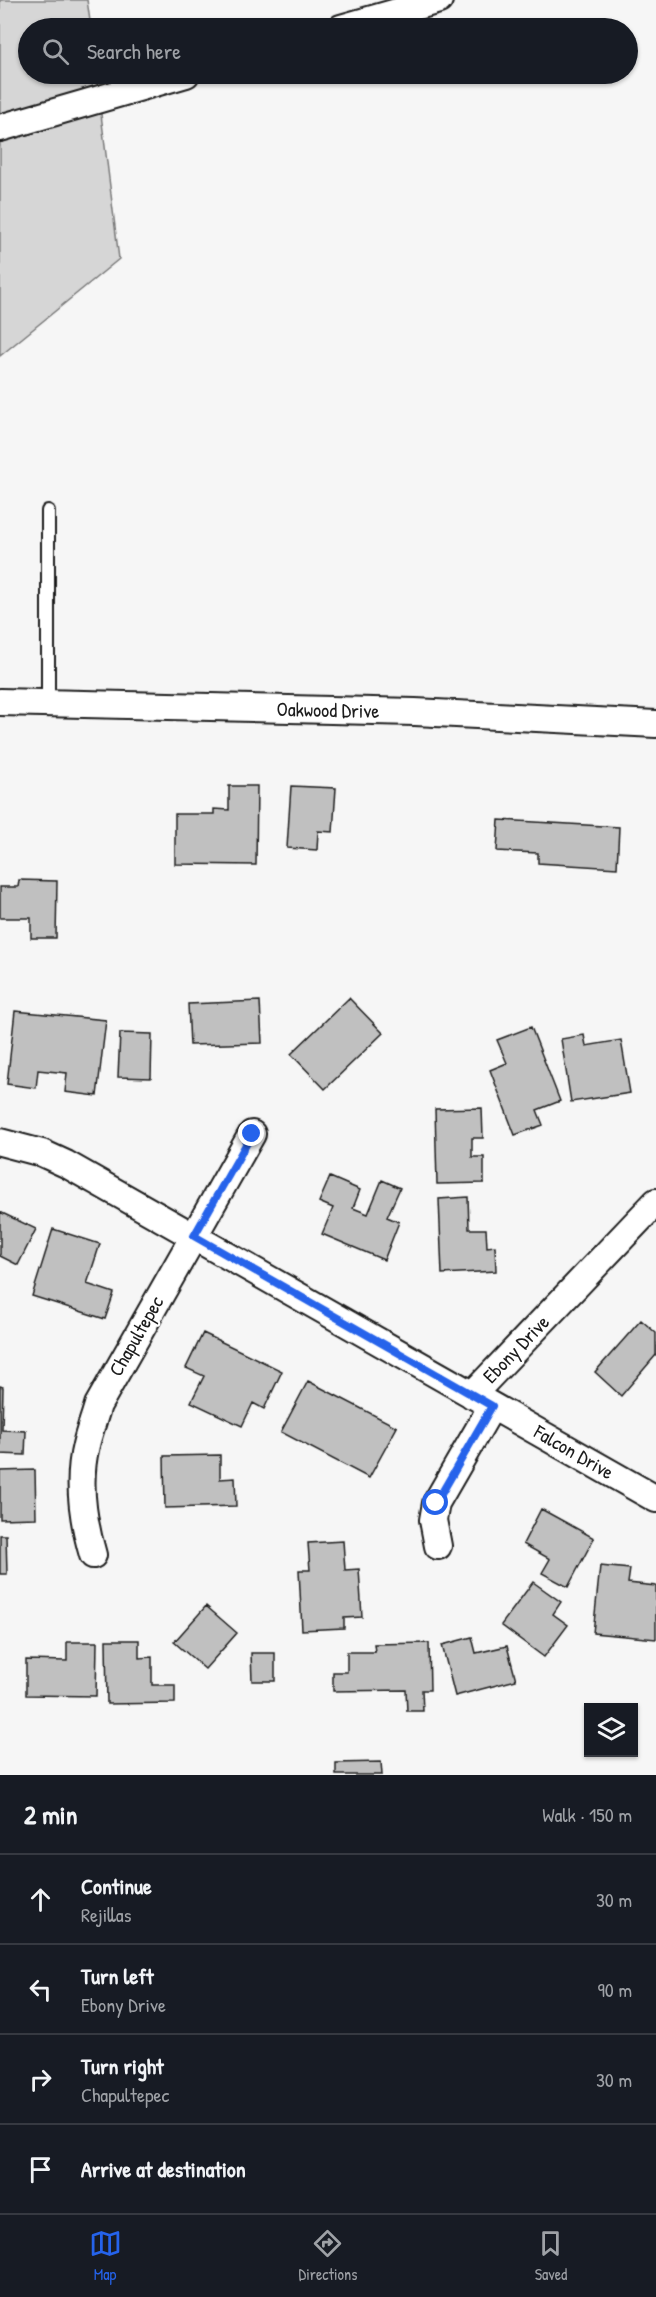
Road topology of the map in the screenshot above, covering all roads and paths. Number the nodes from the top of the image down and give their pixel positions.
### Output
1 (439, 0) edge
2 (376, 18) edge
3 (151, 84) edge
4 (0, 128) edge
5 (48, 511) dead end
6 (0, 702) edge
7 (48, 703) junction
8 (656, 724) edge
9 (252, 1134) dead end
10 (0, 1142) edge
11 (656, 1202) edge
12 (194, 1236) junction
13 (482, 1400) junction
14 (656, 1499) edge
15 (438, 1546) dead end
16 (93, 1555) dead end

1 - 2 street
3 - 4 street
5 - 7 lane
6 - 7 street, Oakwood Drive
7 - 8 street, Oakwood Drive
9 - 12 street, Chapultepec
10 - 12 street, Ebony Drive
11 - 13 street, Ebony Drive
12 - 13 street, Ebony Drive
12 - 16 street, Chapultepec
13 - 14 street, Falcon Drive
13 - 15 street

